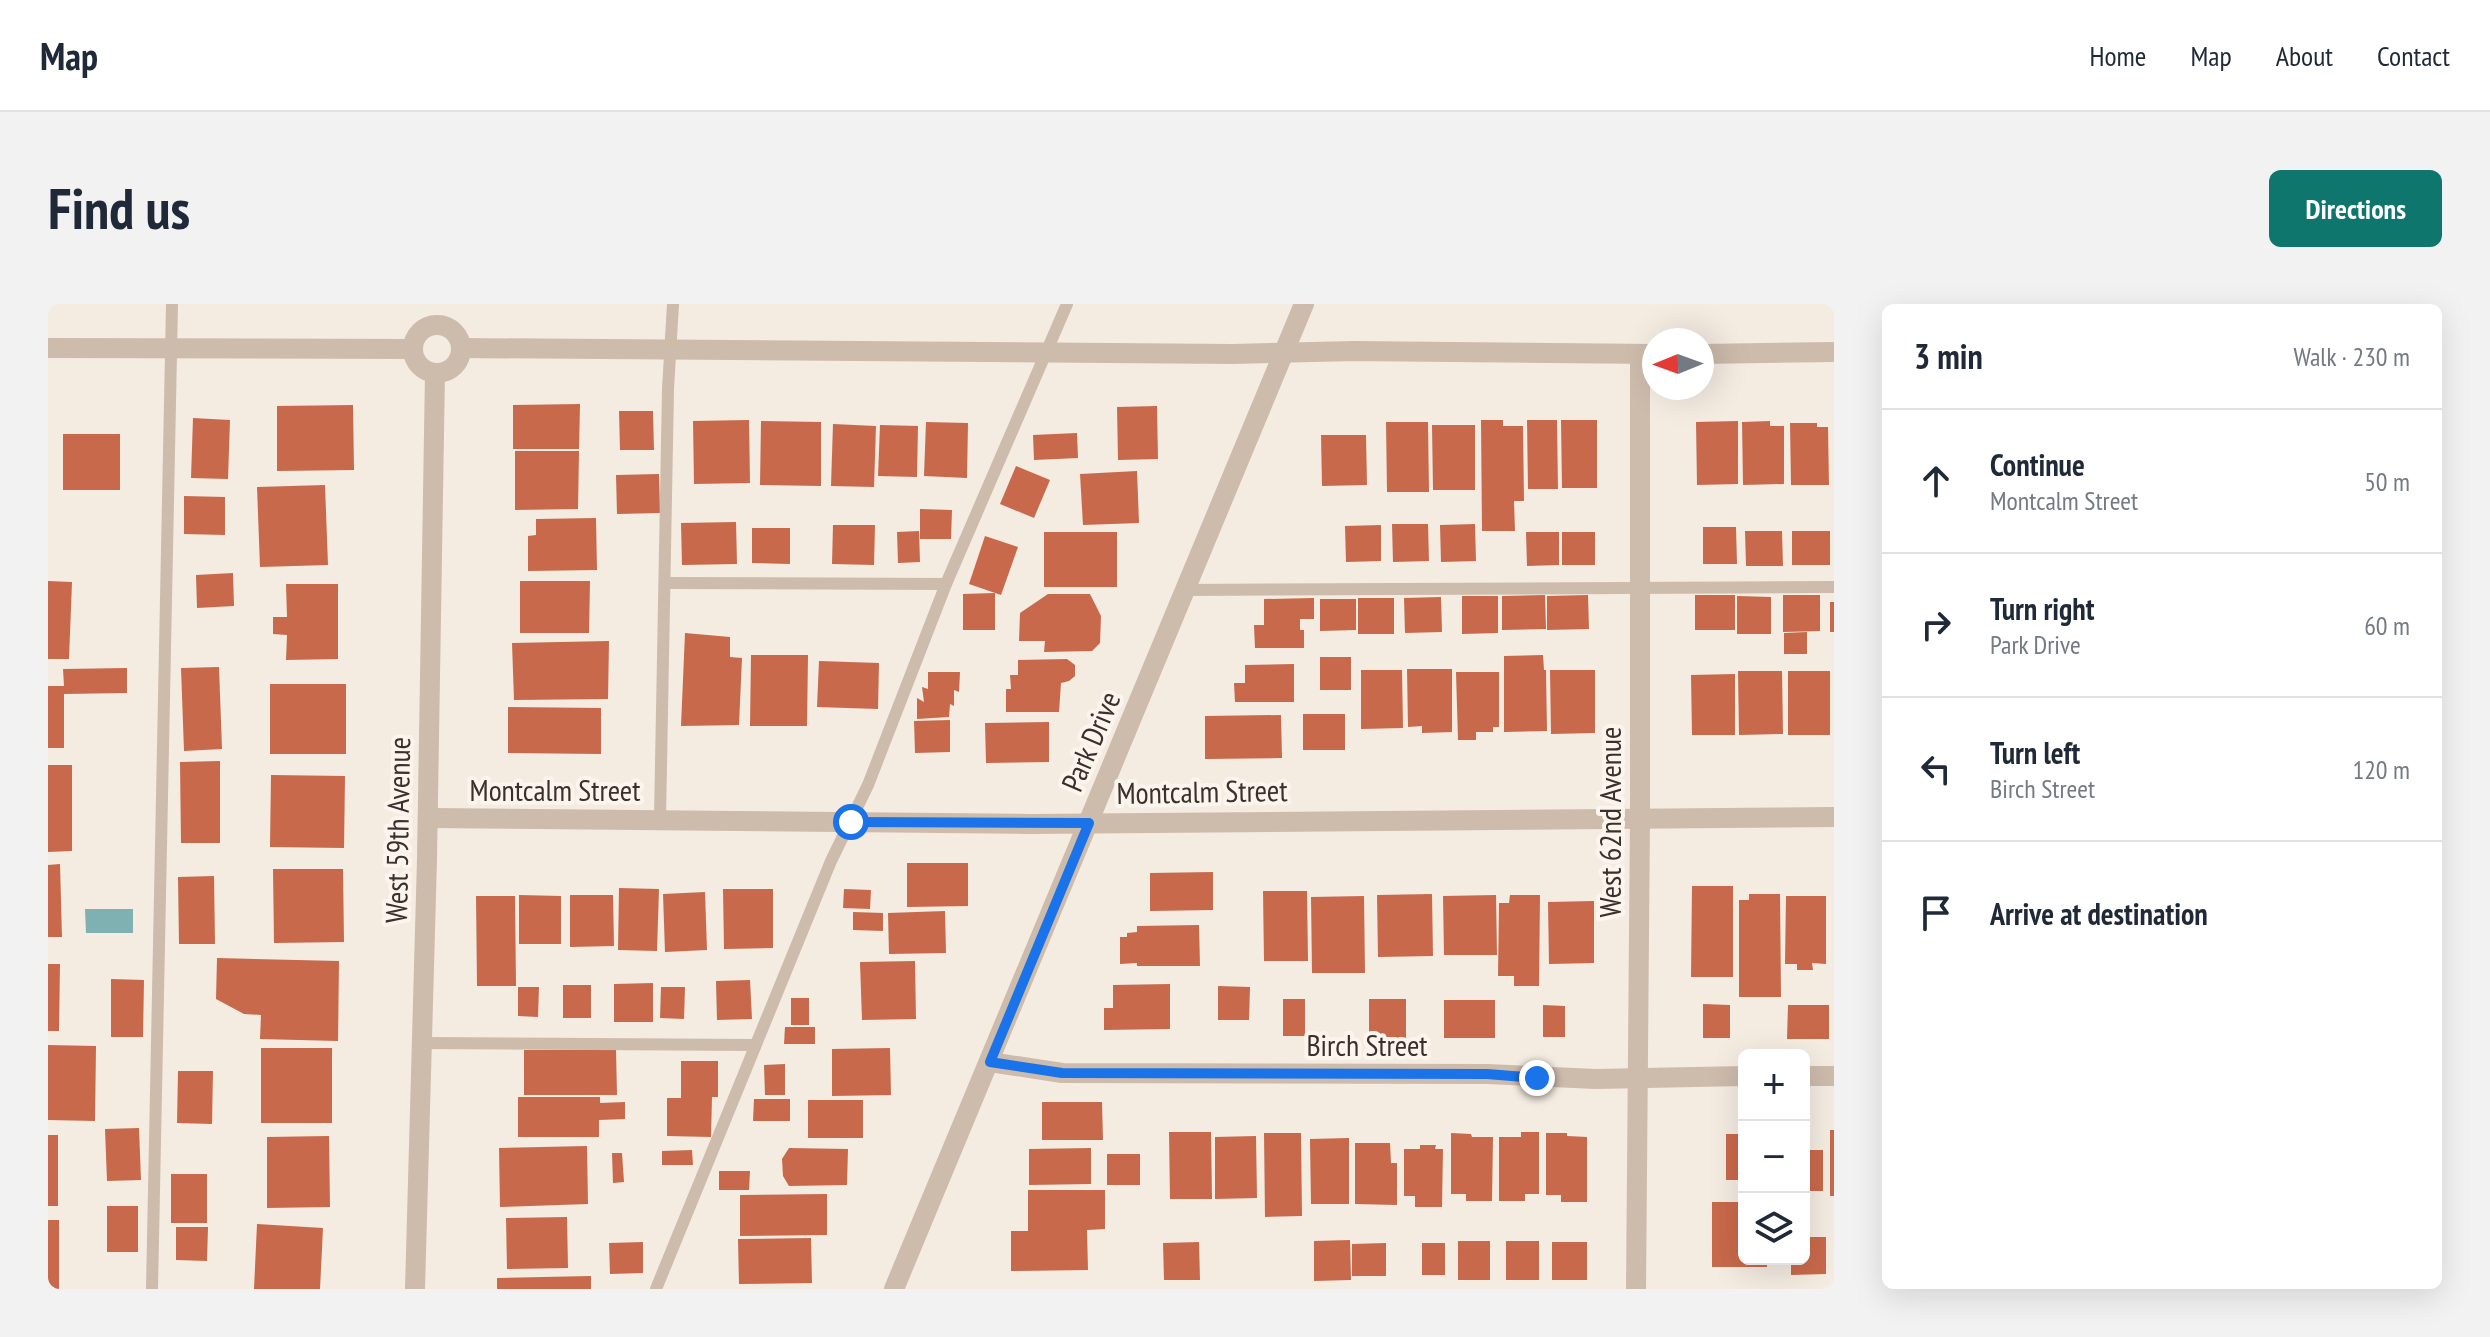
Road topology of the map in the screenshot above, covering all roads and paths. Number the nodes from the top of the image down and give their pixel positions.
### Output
1 (172, 304) edge
2 (673, 304) edge
3 (1067, 304) edge
4 (1304, 304) edge
5 (436, 314) edge
6 (48, 348) edge
7 (461, 348) junction
8 (171, 349) junction
9 (413, 349) junction
10 (671, 350) junction
11 (1046, 351) junction
12 (1834, 352) edge
13 (1284, 353) junction
14 (1642, 354) edge
15 (1714, 354) edge
16 (435, 373) junction
17 (1645, 400) edge
18 (665, 583) junction
19 (946, 584) junction
20 (1834, 587) edge
21 (1639, 589) junction
22 (1186, 590) junction
23 (1640, 817) junction
24 (1834, 817) edge
25 (428, 818) junction
26 (660, 819) junction
27 (851, 822) junction
28 (1089, 823) junction
29 (422, 1043) junction
30 (755, 1045) junction
31 (990, 1062) junction
32 (1738, 1076) edge
33 (1810, 1076) edge
34 (1834, 1076) edge
35 (1638, 1078) junction
36 (152, 1289) edge
37 (415, 1289) edge
38 (656, 1289) edge
39 (894, 1289) edge
40 (1636, 1289) edge

1 - 8 lane
2 - 10 lane
3 - 11 lane
4 - 13 street, Park Drive
5 - 7 street
5 - 9 street
6 - 8 street
7 - 10 street
7 - 16 street
8 - 9 street
8 - 36 lane
9 - 16 street
10 - 11 street
10 - 18 lane
11 - 13 street
11 - 19 lane
12 - 15 street
13 - 14 street
13 - 22 street, Park Drive
16 - 25 street, West 59th Avenue
17 - 21 street, West 62nd Avenue
18 - 19 lane
18 - 26 lane
19 - 27 lane
20 - 21 lane
21 - 22 lane
21 - 23 street, West 62nd Avenue
22 - 28 street, Park Drive
23 - 24 street, Montcalm Street
23 - 28 street, Montcalm Street
23 - 35 street, West 62nd Avenue
25 - 26 street, Montcalm Street
25 - 29 street, West 59th Avenue
26 - 27 street, Montcalm Street
27 - 28 street, Montcalm Street
27 - 30 lane
28 - 31 street, Park Drive
29 - 30 lane
29 - 37 street, West 59th Avenue
30 - 38 lane
31 - 35 street, Birch Street
31 - 39 street, Park Drive
32 - 35 street, Birch Street
33 - 34 street
35 - 40 street, West 62nd Avenue

